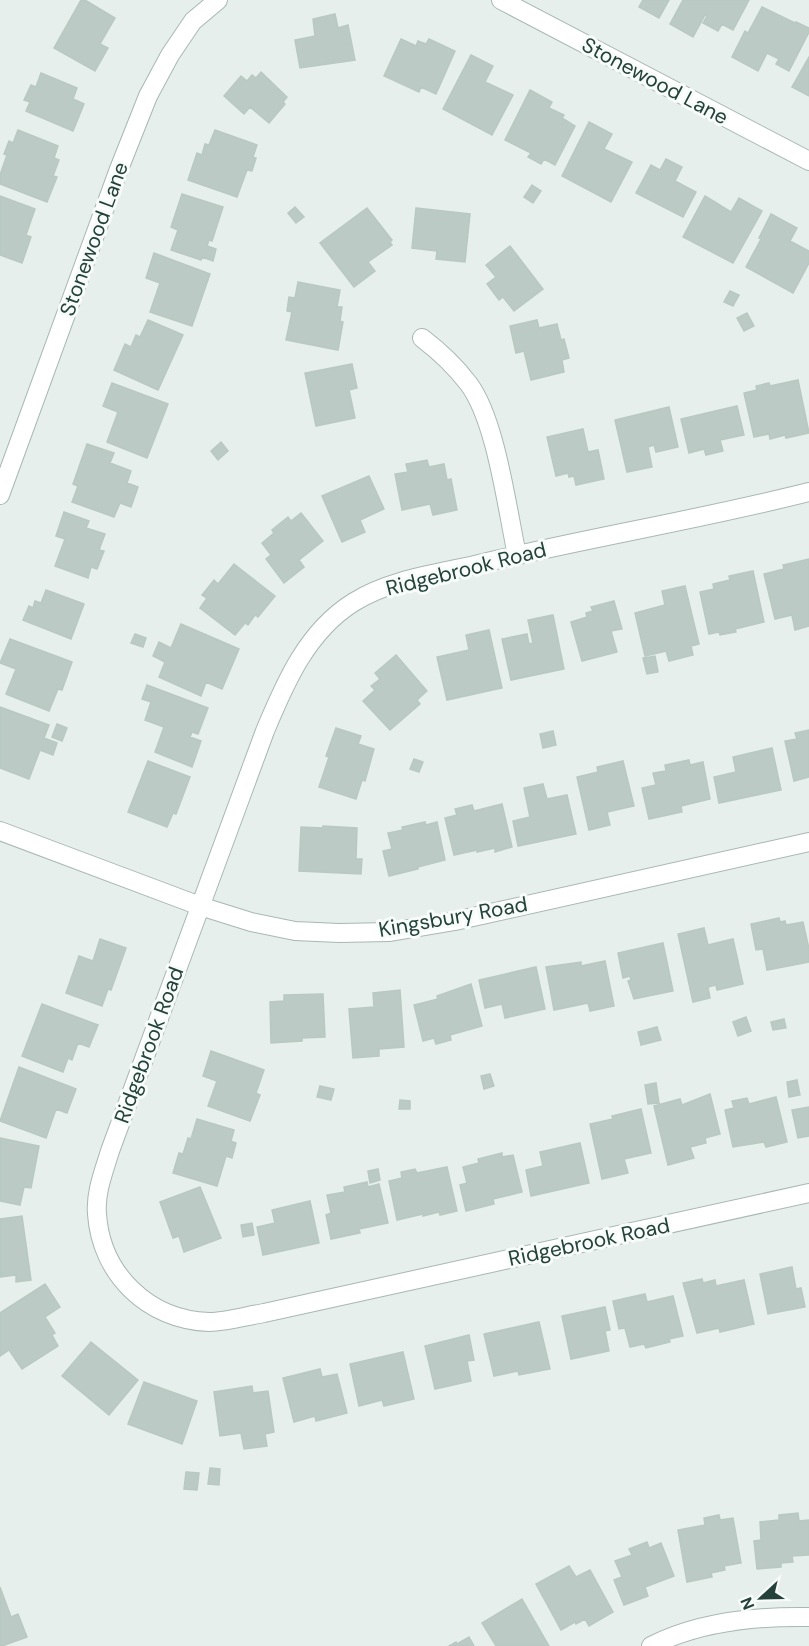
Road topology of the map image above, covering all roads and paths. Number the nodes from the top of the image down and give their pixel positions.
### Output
1 (218, 0) edge
2 (501, 0) edge
3 (809, 161) edge
4 (422, 338) dead end
5 (809, 492) edge
6 (0, 495) edge
7 (516, 555) junction
8 (0, 831) edge
9 (809, 842) edge
10 (200, 906) junction
11 (809, 1193) edge
12 (809, 1617) edge
13 (651, 1646) edge

1 - 6 street, Stonewood Lane
2 - 3 street, Stonewood Lane
4 - 7 street
5 - 7 street, Ridgebrook Road
7 - 10 street, Ridgebrook Road
8 - 10 street, Kingsbury Road
9 - 10 street, Kingsbury Road
10 - 11 street, Ridgebrook Road
12 - 13 street

